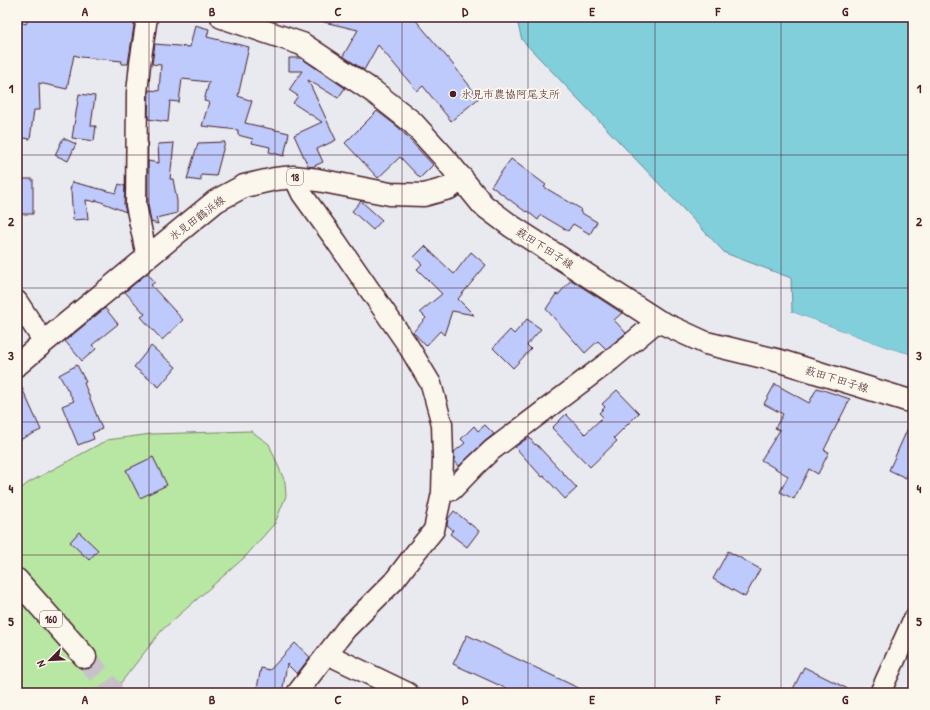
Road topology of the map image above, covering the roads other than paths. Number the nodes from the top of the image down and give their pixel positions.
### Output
1 (147, 17) edge
2 (222, 17) edge
3 (294, 177) junction
4 (462, 178) junction
5 (147, 257) junction
6 (17, 301) edge
7 (658, 321) junction
8 (44, 342) junction
9 (17, 365) edge
10 (913, 402) edge
11 (442, 493) junction
12 (17, 580) edge
13 (913, 620) edge
14 (327, 654) junction
15 (85, 657) tunnel mouth
16 (297, 693) edge
17 (408, 693) edge
18 (880, 693) edge

1 - 5 street
2 - 4 main road, 薮田下田子線
3 - 4 main road, 氷見田鶴浜線 / 18
3 - 5 main road, 氷見田鶴浜線 / 18
3 - 11 street
4 - 7 main road, 薮田下田子線
5 - 8 main road, 氷見田鶴浜線 / 18
6 - 8 street
7 - 10 main road, 薮田下田子線
7 - 11 street
8 - 9 main road, 氷見田鶴浜線 / 18
11 - 14 street
12 - 15 main road, 160
13 - 18 street
14 - 16 street
14 - 17 street

